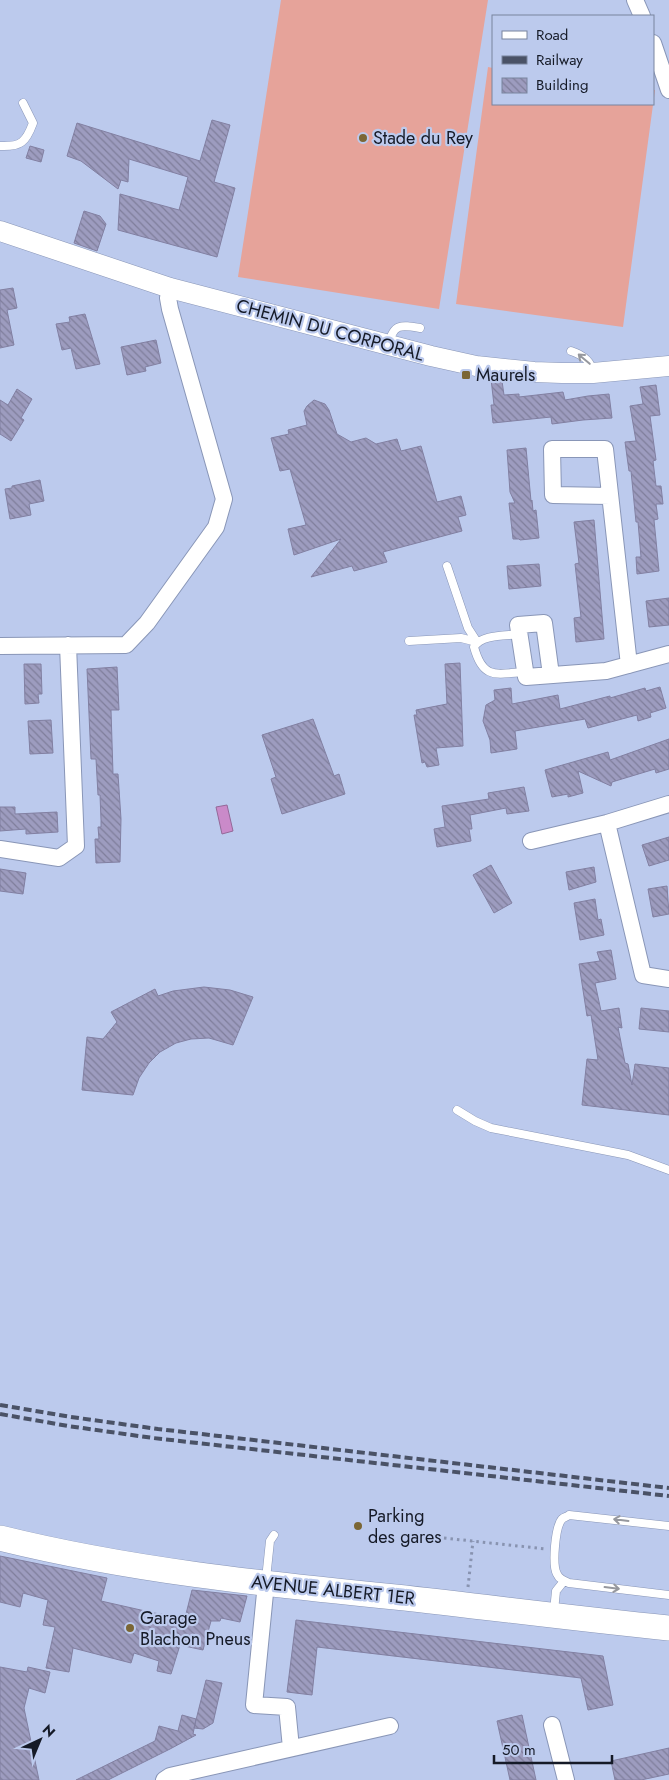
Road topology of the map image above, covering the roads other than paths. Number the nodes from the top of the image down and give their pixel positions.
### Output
1 (635, 0) edge
2 (642, 15) edge
3 (654, 46) edge
4 (669, 90) edge
5 (23, 103) dead end
6 (0, 146) edge
7 (0, 231) edge
8 (170, 288) junction
9 (420, 328) dead end
10 (388, 345) junction
11 (570, 351) dead end
12 (669, 366) edge
13 (593, 373) junction
14 (610, 496) dead end
15 (447, 566) dead end
16 (520, 634) junction
17 (409, 641) dead end
18 (477, 642) junction
19 (68, 645) junction
20 (0, 646) edge
21 (669, 654) edge
22 (629, 665) junction
23 (525, 672) junction
24 (551, 675) junction
25 (669, 804) edge
26 (607, 824) junction
27 (531, 840) dead end
28 (0, 849) edge
29 (669, 979) edge
30 (457, 1110) dead end
31 (669, 1170) edge
32 (669, 1526) edge
33 (274, 1535) dead end
34 (0, 1538) edge
35 (564, 1581) junction
36 (266, 1583) junction
37 (669, 1595) edge
38 (553, 1616) junction
39 (669, 1628) edge
40 (552, 1725) dead end
41 (390, 1726) dead end
42 (291, 1748) junction
43 (164, 1780) edge
44 (566, 1780) edge

1 - 2 street
3 - 4 street
5 - 6 lane
7 - 8 street, CHEMIN DU CORPORAL
8 - 10 street, CHEMIN DU CORPORAL
8 - 19 street
9 - 10 lane
10 - 13 street, CHEMIN DU CORPORAL
13 -> 11 lane
12 - 13 street, CHEMIN DU CORPORAL
14 - 22 street
15 - 18 lane
16 - 18 lane
16 - 23 street
16 - 24 street
17 - 18 lane
18 - 23 lane
19 - 20 street
19 - 28 street
21 - 22 street
22 - 24 street
23 - 24 street
25 - 26 street
26 - 27 street
26 - 29 street
30 - 31 lane
32 -> 35 lane
33 - 36 lane
34 - 36 main road, AVENUE ALBERT 1ER
35 -> 37 lane
35 - 38 lane
36 - 38 main road, AVENUE ALBERT 1ER
36 - 42 street
38 - 39 main road, AVENUE ALBERT 1ER
40 - 44 street
41 - 42 street
42 - 43 street

